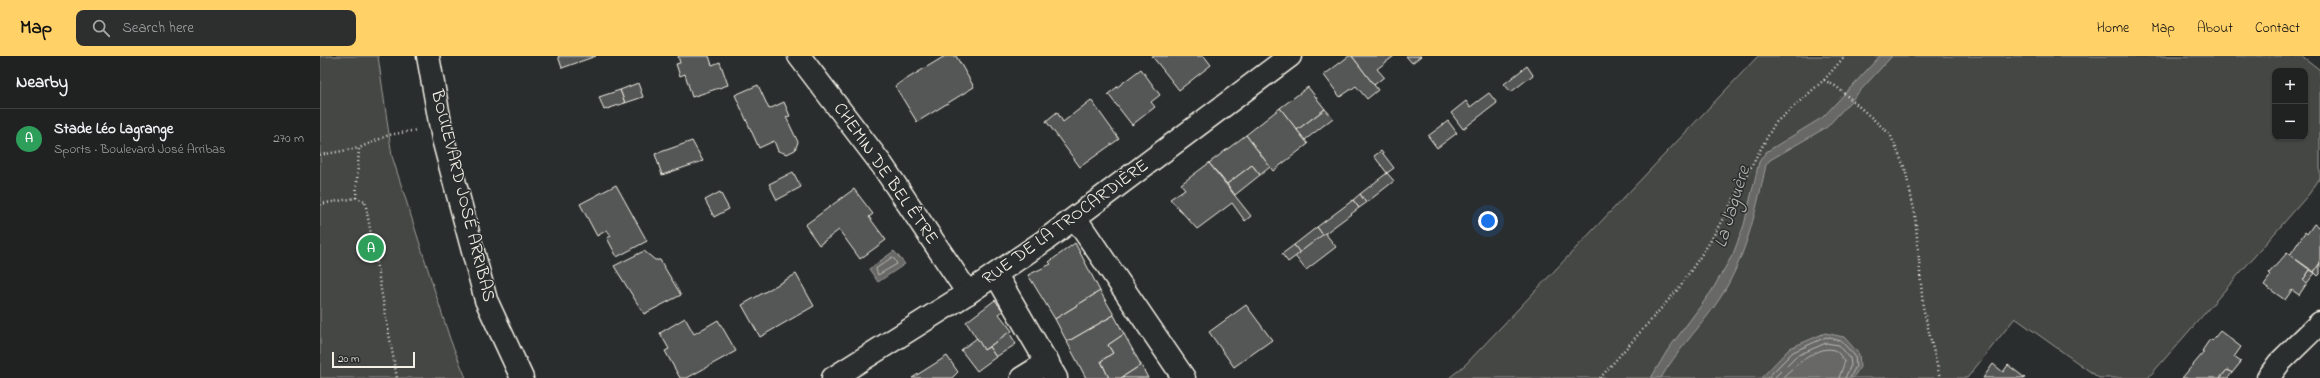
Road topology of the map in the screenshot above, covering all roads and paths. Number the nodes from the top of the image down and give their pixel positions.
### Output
1 (428, 56) edge
2 (800, 56) edge
3 (1290, 56) edge
4 (1845, 56) edge
5 (1824, 80) junction
6 (441, 126) junction
7 (359, 148) junction
8 (320, 155) edge
9 (356, 198) junction
10 (320, 204) edge
11 (1076, 219) junction
12 (996, 275) junction
13 (968, 293) junction
14 (2320, 324) edge
15 (1052, 370) edge
16 (397, 378) edge
17 (522, 378) edge
18 (833, 378) edge
19 (1022, 378) edge
20 (1184, 378) edge
21 (1600, 378) edge
22 (1940, 378) edge
23 (2268, 378) edge

1 - 6 street, BOULEVARD JOSÉ ARRIBAS
2 - 13 street, CHEMIN DE BEL ÊTRE
3 - 11 street, RUE DE LA TROCARDIÈRE
4 - 5 path
5 - 21 path
5 - 22 path
6 - 7 path
6 - 17 street, BOULEVARD JOSÉ ARRIBAS
7 - 8 path
7 - 9 path
9 - 10 path
9 - 16 path
11 - 12 street, RUE DE LA TROCARDIÈRE
11 - 20 street
12 - 13 street, RUE DE LA TROCARDIÈRE
12 - 15 street
13 - 18 street, RUE DE LA TROCARDIÈRE
14 - 23 street
15 - 19 street

